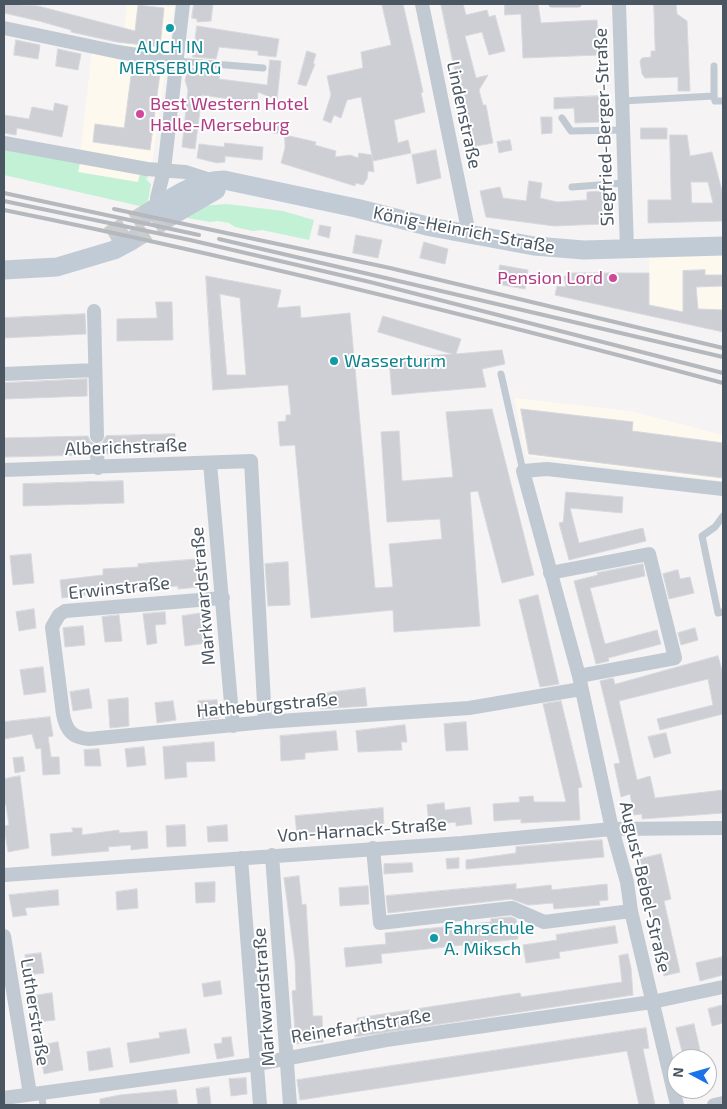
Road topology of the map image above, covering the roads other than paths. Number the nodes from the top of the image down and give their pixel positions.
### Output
1 (183, 4) edge
2 (422, 4) edge
3 (552, 4) edge
4 (578, 4) edge
5 (619, 4) edge
6 (4, 28) edge
7 (177, 60) junction
8 (714, 66) dead end
9 (263, 68) dead end
10 (714, 96) junction
11 (622, 101) junction
12 (723, 101) edge
13 (562, 118) dead end
14 (623, 130) junction
15 (4, 143) edge
16 (164, 170) junction
17 (210, 180) junction
18 (236, 184) junction
19 (625, 184) junction
20 (572, 187) dead end
21 (160, 211) junction
22 (469, 234) junction
23 (109, 236) tunnel mouth
24 (131, 241) tunnel mouth
25 (723, 246) edge
26 (627, 249) junction
27 (93, 255) junction
28 (4, 270) edge
29 (94, 311) dead end
30 (96, 370) junction
31 (4, 374) edge
32 (501, 374) dead end
33 (97, 436) dead end
34 (210, 463) junction
35 (4, 470) edge
36 (523, 471) junction
37 (723, 489) edge
38 (723, 516) edge
39 (550, 574) junction
40 (223, 598) junction
41 (723, 612) edge
42 (54, 622) joint
43 (580, 682) junction
44 (265, 722) junction
45 (233, 726) junction
46 (723, 828) edge
47 (612, 829) junction
48 (373, 848) junction
49 (272, 855) junction
50 (241, 858) junction
51 (4, 875) edge
52 (631, 911) junction
53 (4, 936) edge
54 (723, 987) edge
55 (8, 988) edge
56 (652, 1002) junction
57 (287, 1057) junction
58 (257, 1064) junction
59 (38, 1097) edge
60 (4, 1098) edge
61 (723, 1103) edge
62 (260, 1105) edge
63 (290, 1105) edge
64 (677, 1105) edge
65 (714, 1105) edge

1 - 7 street
2 - 22 street, Lindenstraße
3 - 4 lane
5 - 11 street, Siegfried-Berger-Straße
6 - 7 street
7 - 9 lane
7 - 16 street
8 - 10 lane
10 - 11 lane
10 - 12 lane
11 - 14 street, Siegfried-Berger-Straße
13 - 14 lane
14 - 19 street, Siegfried-Berger-Straße
15 - 16 street, König-Heinrich-Straße
16 - 17 street, König-Heinrich-Straße
16 - 21 street
17 - 18 main road, König-Heinrich-Straße
17 - 21 main road
18 - 21 main road, König-Heinrich-Straße
18 - 22 main road, König-Heinrich-Straße
19 - 20 lane
19 - 26 street, Siegfried-Berger-Straße
22 - 26 main road, König-Heinrich-Straße
23 - 27 main road
24 - 27 main road
25 - 26 main road, König-Heinrich-Straße
27 - 28 main road
29 - 30 street
30 - 31 street
30 - 33 street
32 - 36 lane
34 - 35 street, Alberichstraße
34 - 40 street, Markwardstraße
34 - 44 street, Alberichstraße
36 - 37 street
36 - 39 street, August-Bebel-Straße
38 - 41 lane
39 - 43 street, August-Bebel-Straße
39 - 43 street
40 - 42 street, Erwinstraße
40 - 45 street, Markwardstraße
42 - 45 street, Hatheburgstraße
43 - 44 street, Hatheburgstraße
43 - 47 street, August-Bebel-Straße
44 - 45 street, Hatheburgstraße
46 - 47 street, Von-Harnack-Straße
47 - 48 street, Von-Harnack-Straße
47 - 52 street, August-Bebel-Straße
48 - 49 street, Von-Harnack-Straße
48 - 52 street
49 - 50 street, Von-Harnack-Straße
49 - 57 street, Markwardstraße
50 - 51 street, Von-Harnack-Straße
50 - 58 street, Markwardstraße
52 - 56 street, August-Bebel-Straße
53 - 55 street, Lutherstraße
54 - 56 street, Reinefarthstraße
55 - 59 street, Lutherstraße
56 - 57 street, Reinefarthstraße
56 - 64 street, August-Bebel-Straße
57 - 58 street, Reinefarthstraße
57 - 63 street, Markwardstraße
58 - 59 street, Reinefarthstraße
58 - 62 street, Markwardstraße
59 - 60 street, Reinefarthstraße
61 - 65 street

